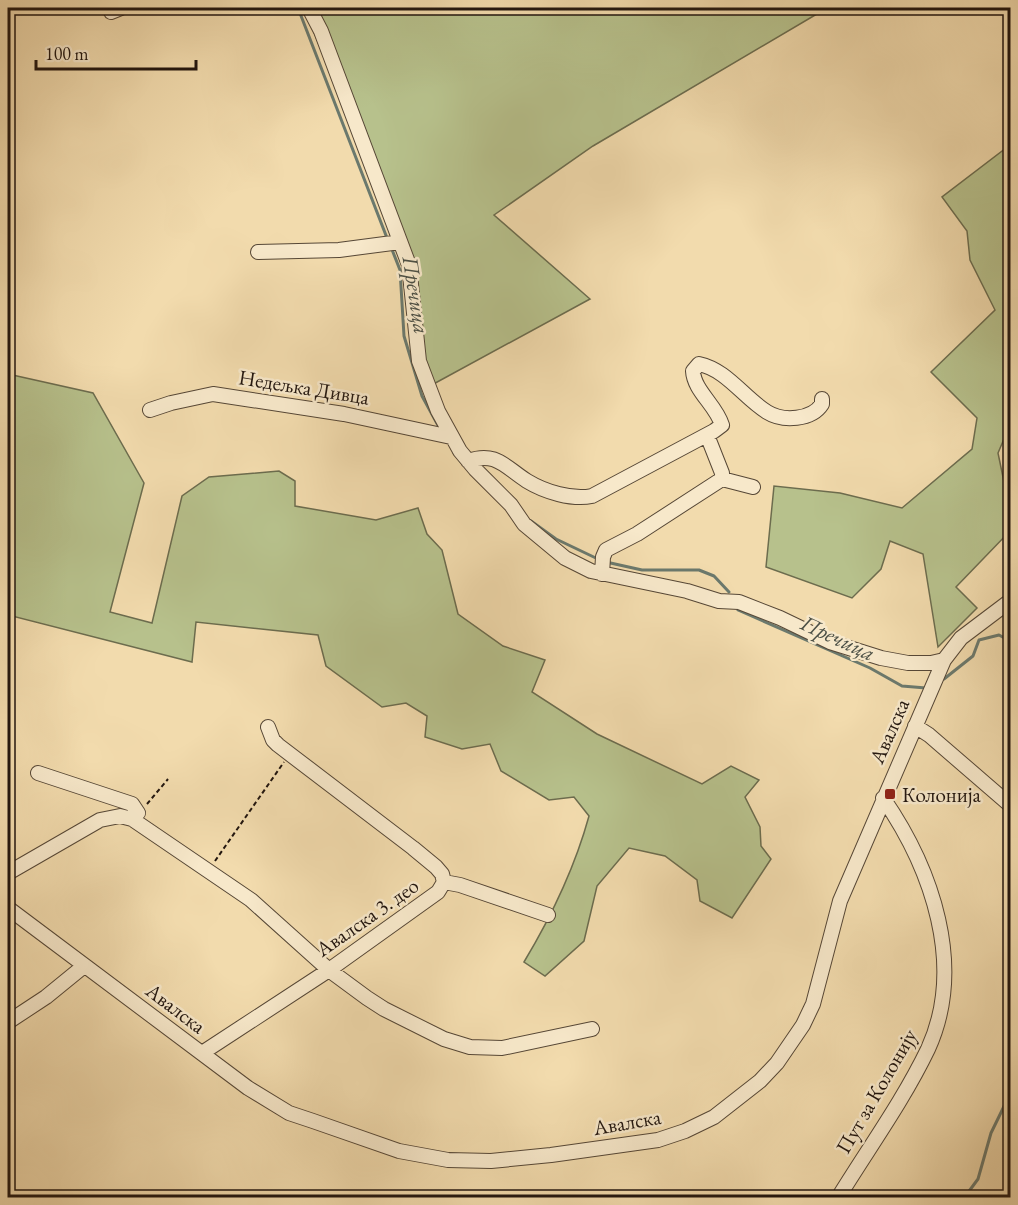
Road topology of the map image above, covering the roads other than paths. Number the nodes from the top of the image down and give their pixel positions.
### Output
1 (309, 8) edge
2 (398, 242) junction
3 (258, 252) dead end
4 (822, 399) dead end
5 (150, 410) dead end
6 (707, 435) junction
7 (451, 437) junction
8 (468, 461) junction
9 (722, 479) junction
10 (753, 487) dead end
11 (602, 565) junction
12 (1011, 600) edge
13 (944, 660) junction
14 (915, 726) junction
15 (268, 728) dead end
16 (38, 773) dead end
17 (883, 798) junction
18 (1011, 805) edge
19 (135, 816) junction
20 (8, 873) edge
21 (444, 882) junction
22 (8, 908) edge
23 (548, 915) dead end
24 (84, 966) junction
25 (329, 970) junction
26 (8, 1022) edge
27 (592, 1029) dead end
28 (202, 1053) junction
29 (838, 1197) edge

1 - 2 street
2 - 3 street
2 - 7 street
4 - 6 street
5 - 7 street, Недељка Дивца
6 - 8 street
6 - 9 street
7 - 8 street
8 - 11 street
9 - 10 street
9 - 11 street
11 - 13 street
12 - 13 street, Авалска
13 - 14 street, Авалска
14 - 17 street, Авалска
14 - 18 street
15 - 21 street, Авалска 3. део
16 - 19 street
17 - 28 street, Авалска
17 - 29 street, Пут за Колонију
19 - 20 street
19 - 25 street
21 - 23 street
21 - 25 street, Авалска 3. део
22 - 24 street, Авалска
24 - 26 street
24 - 28 street, Авалска
25 - 27 street
25 - 28 street, Авалска 3. део

